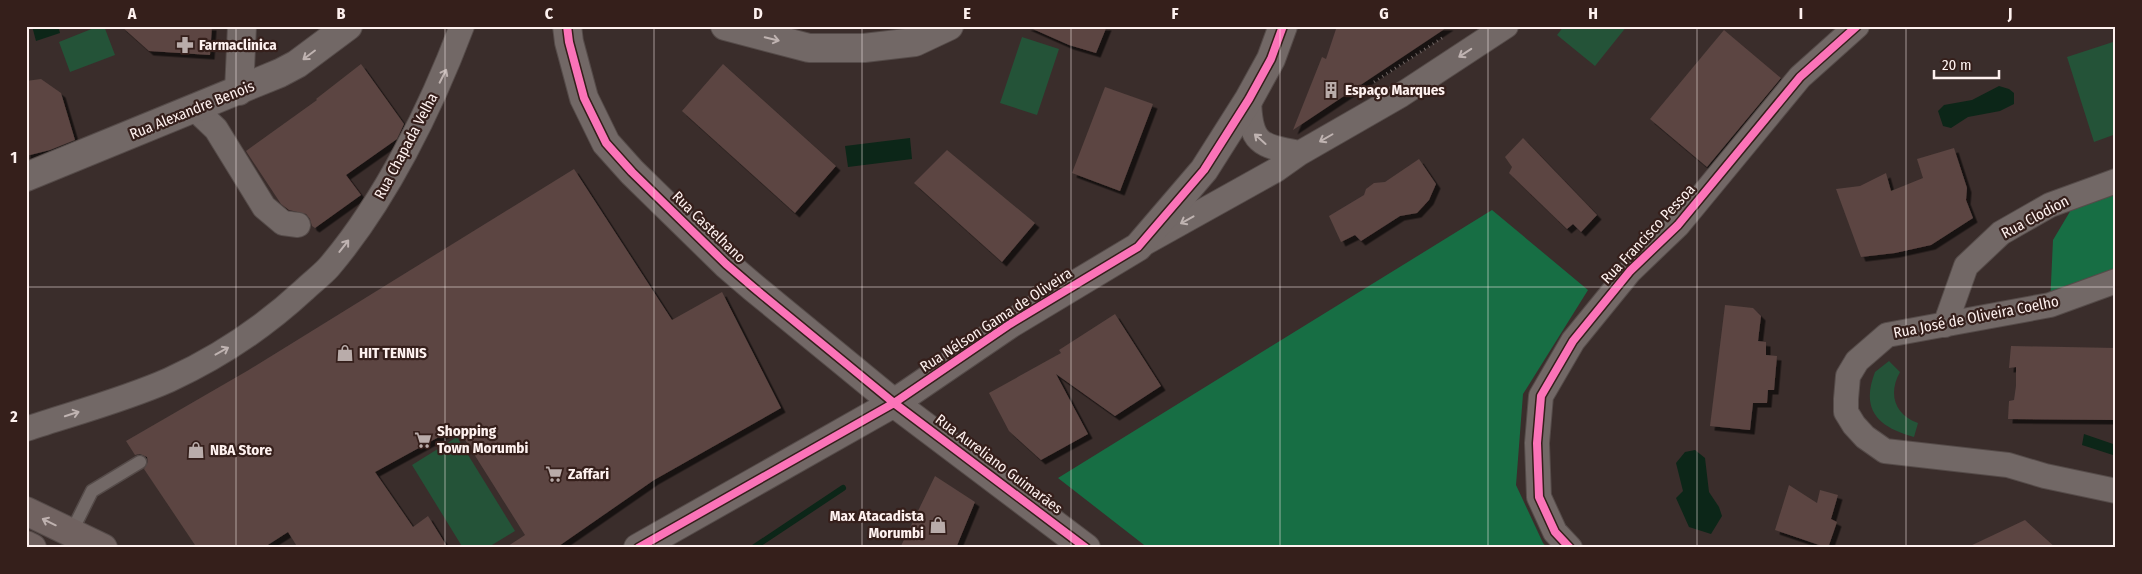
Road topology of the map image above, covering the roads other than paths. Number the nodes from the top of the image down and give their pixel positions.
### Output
1 (242, 26) edge
2 (348, 26) edge
3 (462, 26) edge
4 (567, 26) edge
5 (724, 26) edge
6 (949, 26) edge
7 (1283, 26) edge
8 (1506, 26) edge
9 (1857, 26) edge
10 (239, 91) junction
11 (1249, 100) junction
12 (195, 109) junction
13 (1300, 153) junction
14 (26, 177) edge
15 (2116, 181) edge
16 (298, 225) dead end
17 (1138, 247) junction
18 (2116, 281) edge
19 (1945, 325) junction
20 (894, 403) junction
21 (26, 429) edge
22 (140, 462) dead end
23 (2116, 491) edge
24 (26, 511) edge
25 (76, 523) dead end
26 (26, 545) edge
27 (32, 548) edge
28 (103, 548) edge
29 (638, 548) edge
30 (1086, 548) edge
31 (1570, 548) edge

1 - 10 street
2 -> 10 street, Rua Alexandre Benois
21 -> 3 street, Rua Chapada Velha
4 - 20 street, Rua Castelhano
5 -> 6 street
7 - 11 street, Rua Nélson Gama de Oliveira
8 -> 13 street
9 - 31 street, Rua Francisco Pessoa
10 - 12 street, Rua Alexandre Benois
13 -> 11 street
11 - 17 street, Rua Nélson Gama de Oliveira
12 - 14 street, Rua Alexandre Benois
12 - 16 street
13 -> 17 street
15 - 19 street, Rua Clodion
17 - 20 street, Rua Nélson Gama de Oliveira
18 - 19 street, Rua José de Oliveira Coelho
19 - 23 street, Rua José de Oliveira Coelho
20 - 29 street, Rua Nélson Gama de Oliveira
20 - 30 street, Rua Aureliano Guimarães
22 - 25 lane
28 -> 24 main road
26 - 27 main road

